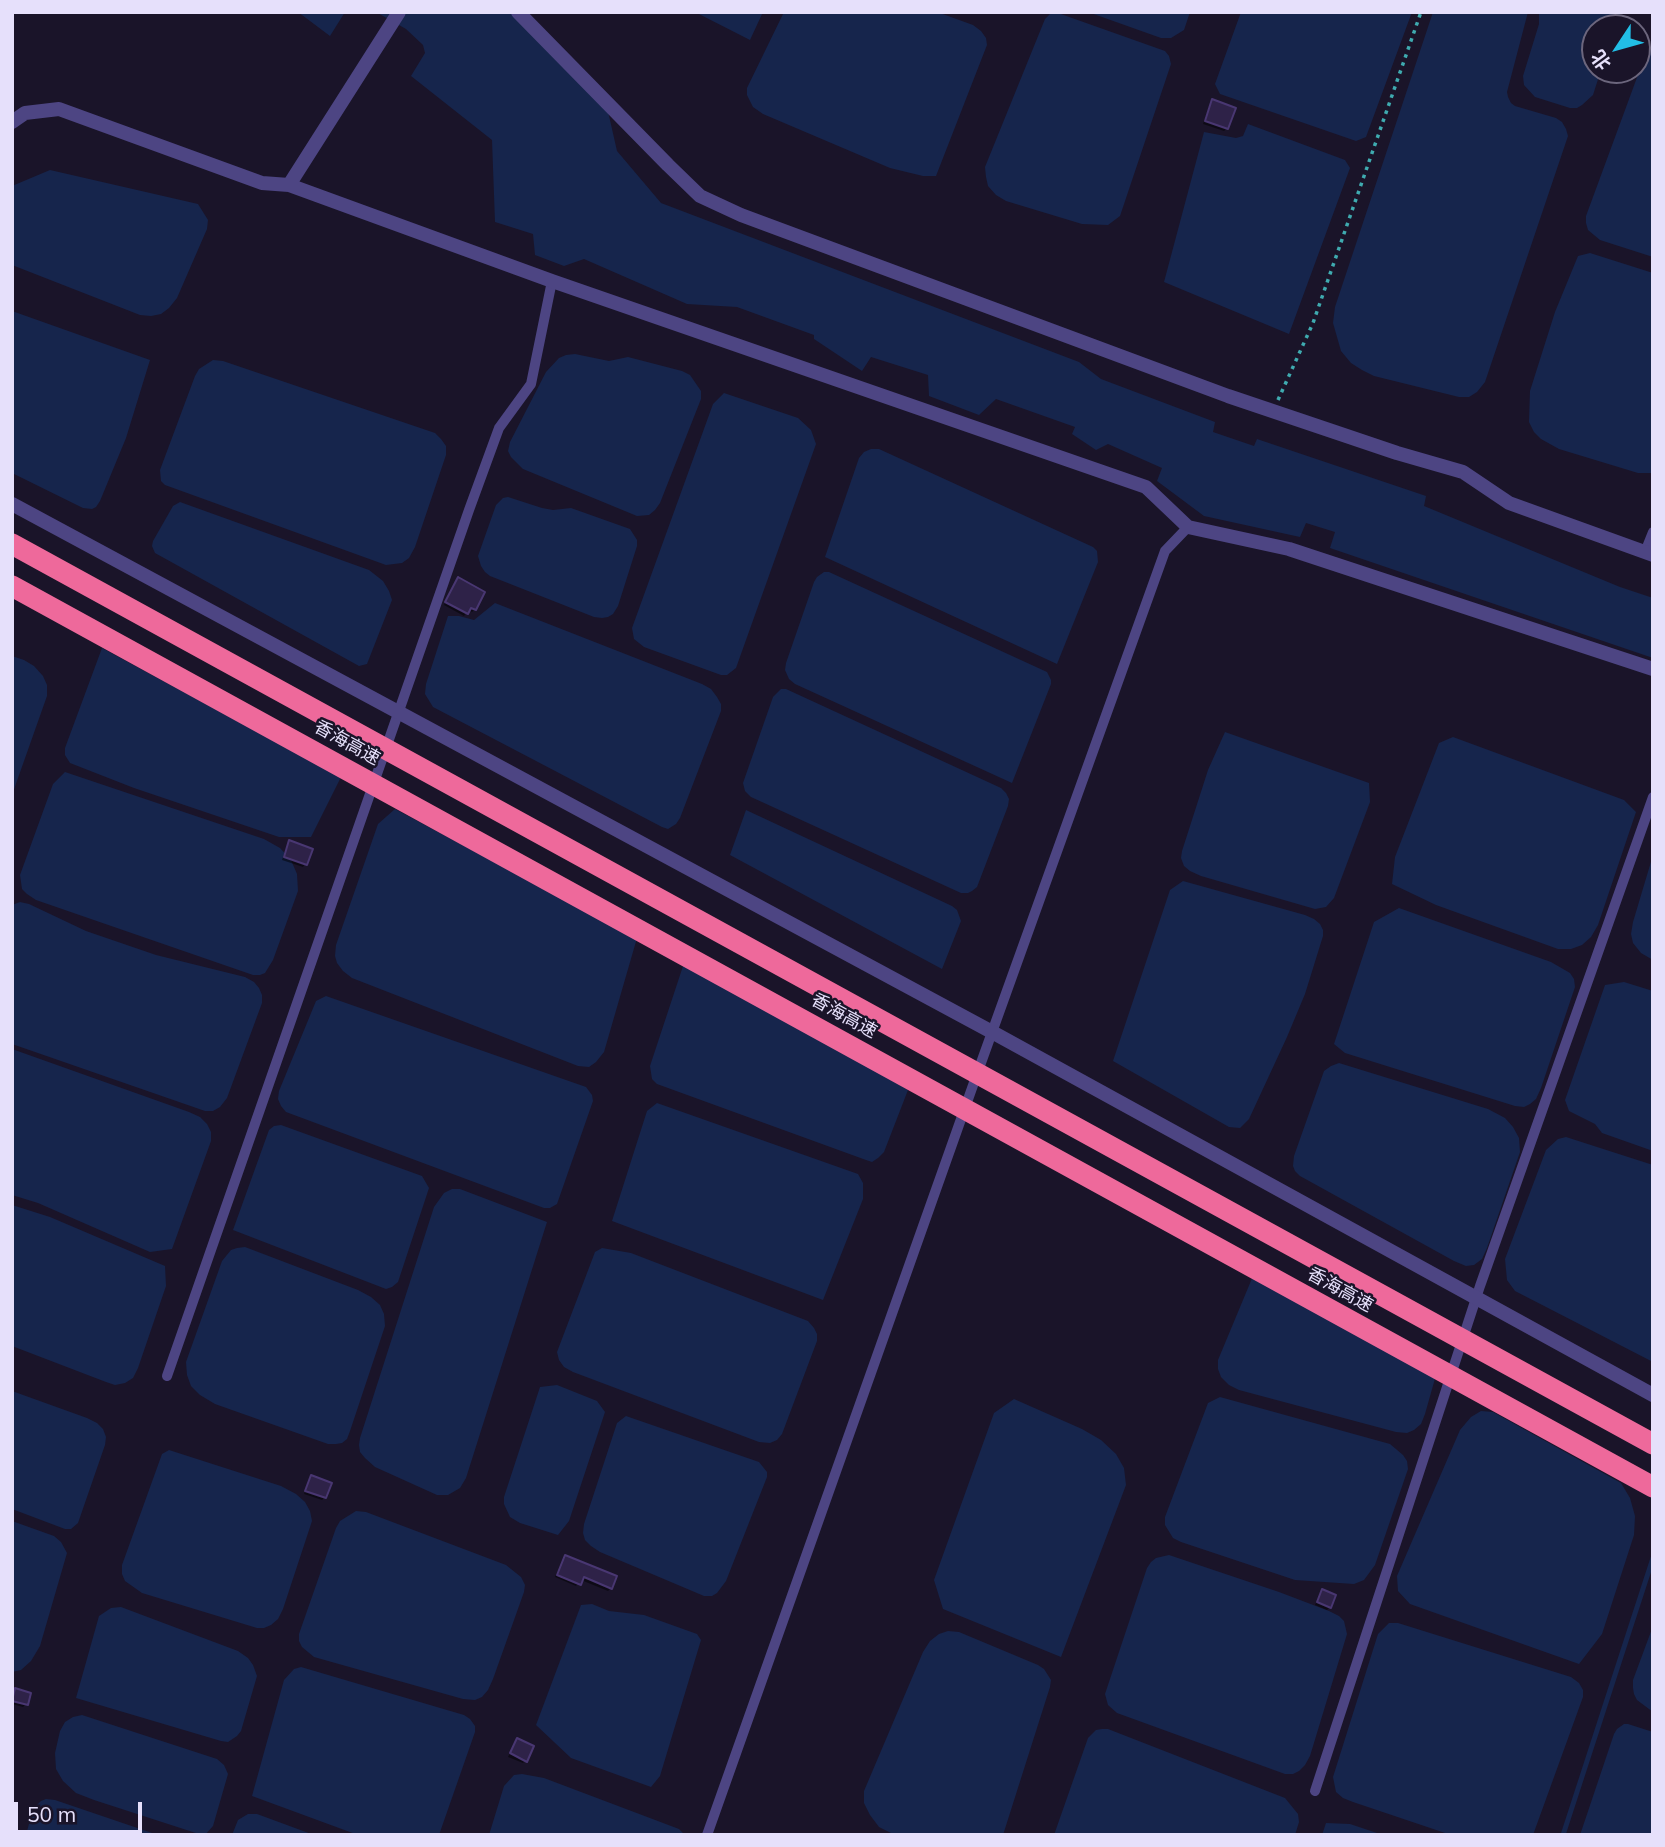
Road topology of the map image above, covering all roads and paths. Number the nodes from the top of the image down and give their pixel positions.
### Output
1 (399, 12) edge
2 (518, 12) edge
3 (1421, 12) edge
4 (12, 122) edge
5 (289, 186) junction
6 (552, 281) junction
7 (1273, 411) junction
8 (12, 504) edge
9 (1188, 527) junction
10 (1653, 532) edge
11 (12, 544) edge
12 (1649, 554) edge
13 (12, 586) edge
14 (1653, 669) edge
15 (398, 712) junction
16 (1653, 797) edge
17 (992, 1032) junction
18 (1475, 1298) junction
19 (167, 1376) dead end
20 (1653, 1395) edge
21 (1653, 1444) edge
22 (1653, 1487) edge
23 (1315, 1791) dead end
24 (706, 1835) edge

1 - 5 street
2 - 7 street
3 - 7 path
4 - 5 street
5 - 6 street
6 - 9 street
6 - 15 lane
7 - 12 street
8 - 15 street
9 - 14 street
9 - 17 lane
10 - 12 lane
11 - 21 highway, 香海高速
13 - 22 highway, 香海高速
15 - 17 street
15 - 19 lane
16 - 18 lane
17 - 18 street
17 - 24 lane
18 - 20 street
18 - 23 lane

